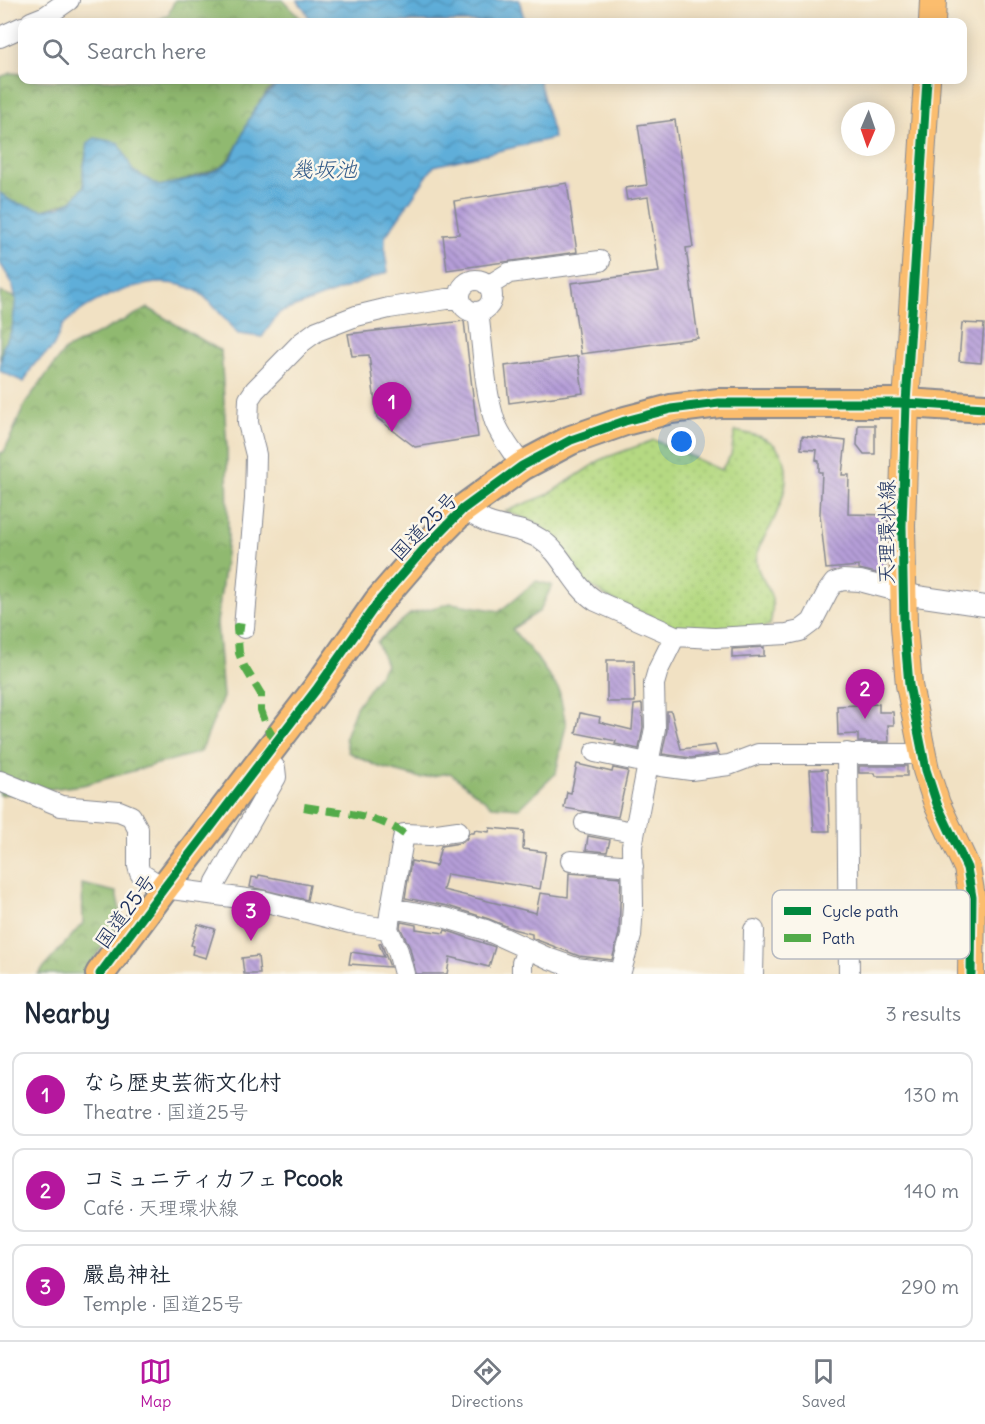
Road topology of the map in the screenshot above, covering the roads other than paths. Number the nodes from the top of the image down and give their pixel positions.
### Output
1 (69, 0) edge
2 (933, 0) edge
3 (38, 13) edge
4 (932, 18) edge
5 (18, 29) edge
6 (0, 37) edge
7 (927, 84) edge
8 (600, 261) dead end
9 (488, 286) junction
10 (460, 297) junction
11 (478, 312) junction
12 (906, 404) junction
13 (985, 408) edge
14 (522, 466) junction
15 (463, 509) junction
16 (903, 592) junction
17 (985, 606) edge
18 (244, 628) dead end
19 (675, 636) junction
20 (595, 752) dead end
21 (847, 753) junction
22 (923, 754) junction
23 (264, 758) junction
24 (648, 764) junction
25 (0, 781) edge
26 (585, 823) dead end
27 (458, 831) dead end
28 (633, 832) junction
29 (571, 861) dead end
30 (633, 866) junction
31 (164, 888) junction
32 (848, 890) edge
33 (213, 894) junction
34 (391, 908) junction
35 (388, 929) junction
36 (754, 930) dead end
37 (527, 948) junction
38 (849, 959) edge
39 (576, 971) edge
40 (100, 974) edge
41 (404, 974) edge
42 (522, 974) edge
43 (753, 974) edge
44 (849, 974) edge
45 (972, 974) edge

1 - 3 street
2 - 4 main road
5 - 6 street
7 - 12 main road, 天理環状線
8 - 9 street
9 - 10 street
9 - 11 street
10 - 11 street
10 - 18 street
11 - 14 street
12 - 13 highway, 国道25号
12 - 14 highway, 国道25号
12 - 16 main road, 天理環状線
14 - 15 highway, 国道25号
15 - 19 street
15 - 23 highway, 国道25号
16 - 17 street
16 - 19 street
16 - 22 main road, 天理環状線
19 - 24 street
20 - 24 street
21 - 22 street
21 - 24 street
21 - 32 street
22 - 45 main road, 天理環状線
23 - 31 highway, 国道25号
23 - 33 street
24 - 28 street
25 - 31 street
26 - 28 street
27 - 34 street
28 - 30 street
29 - 30 street
30 - 39 street
31 - 33 street
31 - 40 highway, 国道25号
33 - 35 street
34 - 35 street
34 - 37 street
35 - 41 street
36 - 43 street
37 - 39 street
37 - 42 street
38 - 44 street

